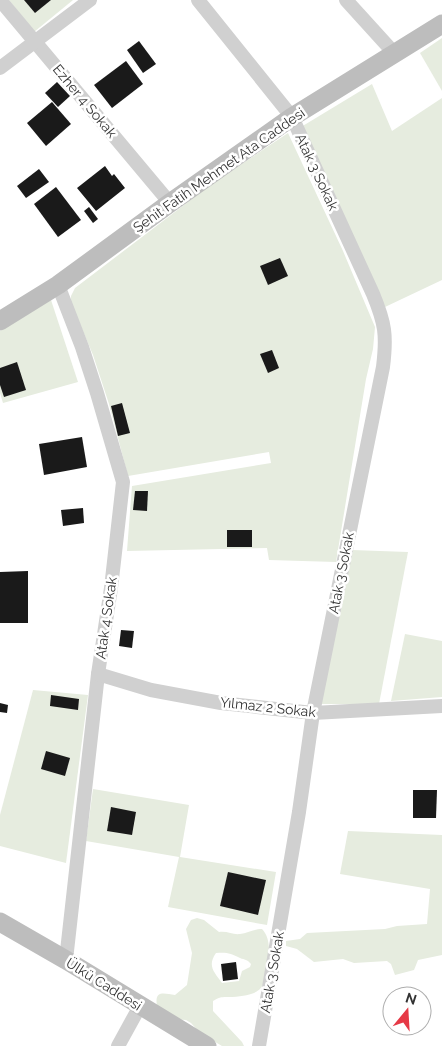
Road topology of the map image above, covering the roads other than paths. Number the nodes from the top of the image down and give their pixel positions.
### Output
1 (0, 0) edge
2 (90, 0) edge
3 (198, 0) edge
4 (346, 0) edge
5 (442, 24) edge
6 (34, 41) junction
7 (395, 54) junction
8 (0, 68) edge
9 (292, 117) junction
10 (170, 203) junction
11 (58, 285) junction
12 (2, 318) edge
13 (98, 674) junction
14 (442, 706) edge
15 (313, 713) junction
16 (0, 922) edge
17 (66, 960) junction
18 (140, 1006) junction
19 (118, 1046) edge
20 (207, 1046) edge
21 (259, 1046) edge

1 - 6 street, Ezher 4 Sokak
2 - 6 street
3 - 9 street, Atak 3 Sokak
4 - 7 street
5 - 7 main road, Şehit Fatih Mehmet Ata Caddesi
6 - 8 street
6 - 10 street, Ezher 4 Sokak
7 - 9 main road, Şehit Fatih Mehmet Ata Caddesi
9 - 10 main road, Şehit Fatih Mehmet Ata Caddesi
9 - 15 street, Atak 3 Sokak
10 - 11 main road, Şehit Fatih Mehmet Ata Caddesi
11 - 12 main road, Şehit Fatih Mehmet Ata Caddesi
11 - 13 street, Atak 4 Sokak
13 - 15 street, Yılmaz 2 Sokak
13 - 17 street, Atak 4 Sokak
14 - 15 street, Yılmaz 2 Sokak
15 - 21 street, Atak 3 Sokak
16 - 17 main road, Ülkü Caddesi
17 - 18 main road, Ülkü Caddesi
18 - 19 street
18 - 20 main road, Ülkü Caddesi

